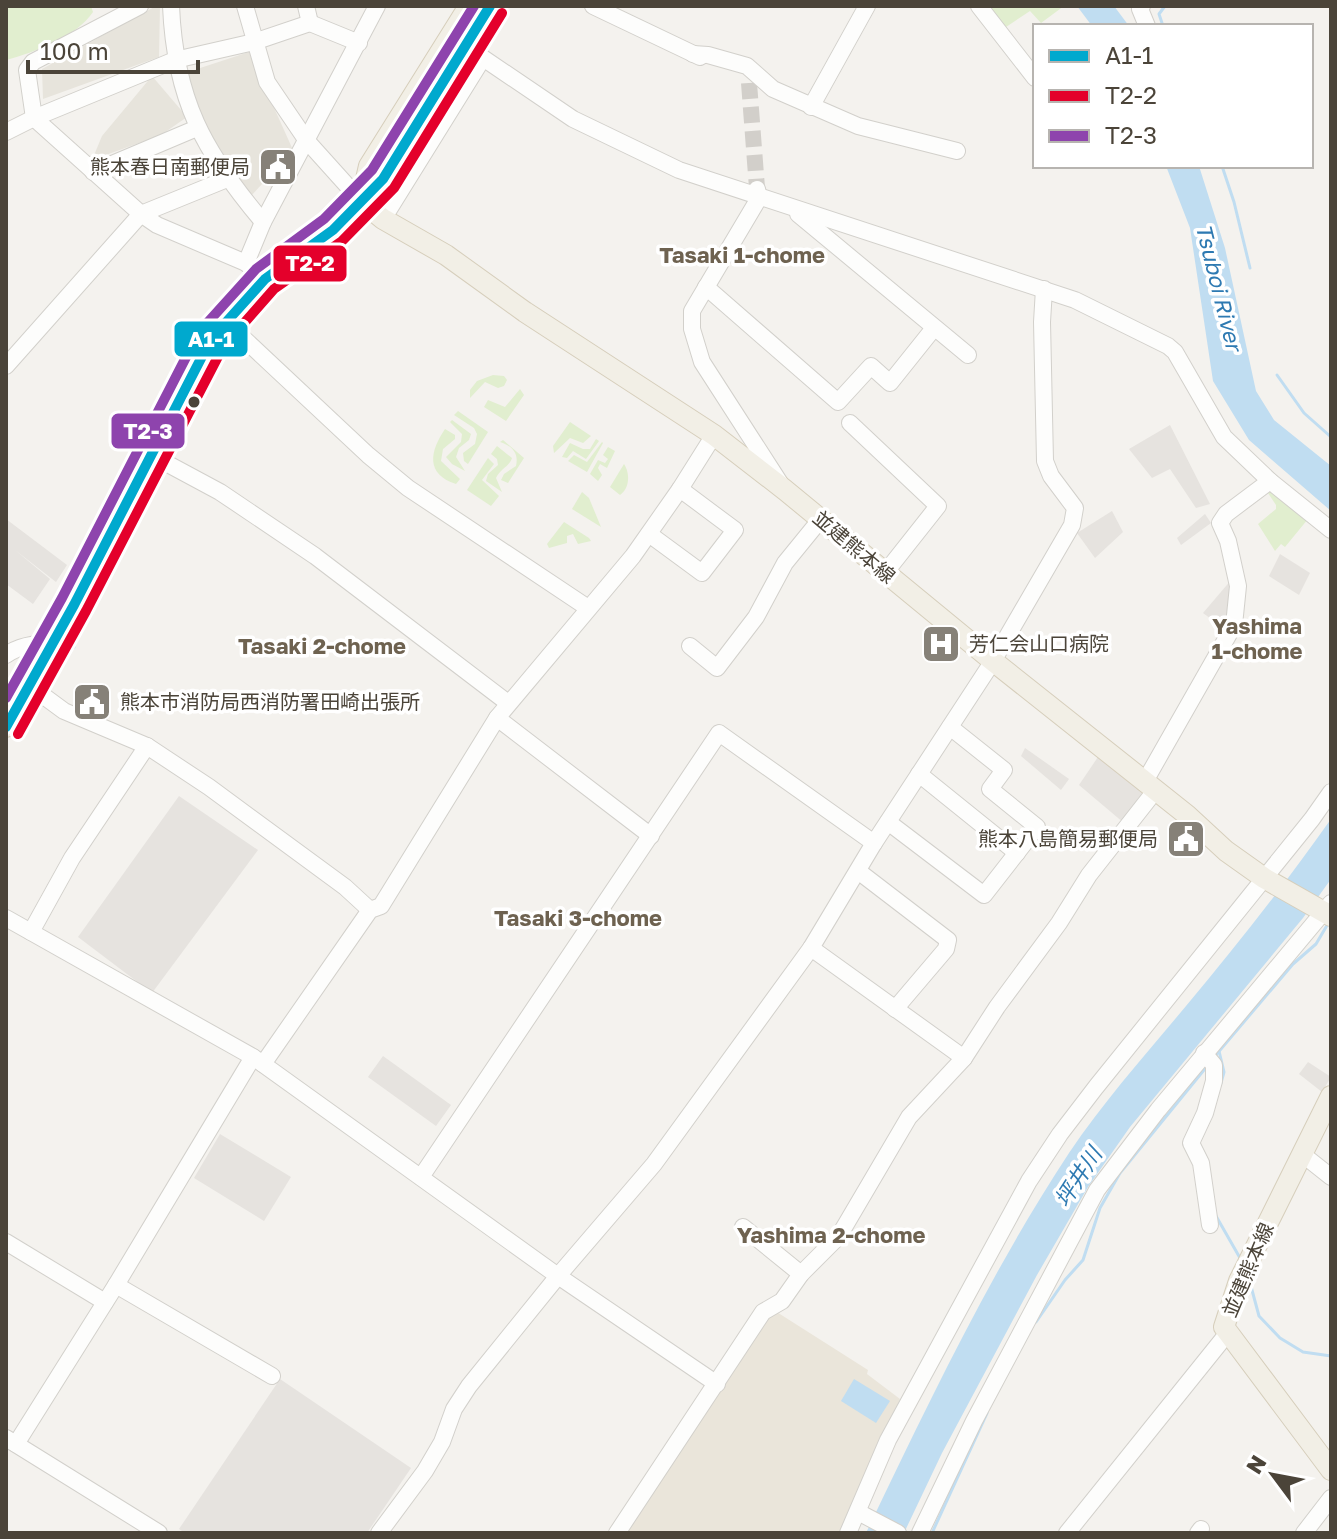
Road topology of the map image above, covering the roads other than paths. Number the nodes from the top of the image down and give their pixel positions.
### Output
1 (140, 6) edge
2 (171, 6) edge
3 (245, 6) edge
4 (306, 6) edge
5 (377, 6) edge
6 (469, 6) edge
7 (490, 6) edge
8 (593, 6) edge
9 (867, 6) edge
10 (979, 6) edge
11 (310, 23) junction
12 (254, 42) junction
13 (359, 43) junction
14 (693, 54) junction
15 (175, 60) junction
16 (1033, 75) edge
17 (749, 83) dead end
18 (811, 107) junction
19 (34, 118) junction
20 (197, 128) junction
21 (6, 132) edge
22 (307, 141) junction
23 (957, 151) dead end
24 (93, 172) junction
25 (227, 179) junction
26 (758, 193) junction
27 (361, 201) junction
28 (790, 208) junction
29 (141, 214) junction
30 (383, 219) junction
31 (263, 222) junction
32 (246, 263) junction
33 (265, 279) junction
34 (706, 287) junction
35 (1044, 289) junction
36 (225, 321) junction
37 (934, 328) junction
38 (968, 355) dead end
39 (6, 366) edge
40 (850, 423) dead end
41 (714, 435) junction
42 (153, 456) junction
43 (1270, 481) junction
44 (680, 489) junction
45 (785, 490) junction
46 (820, 520) junction
47 (1331, 530) edge
48 (649, 534) junction
49 (885, 573) junction
50 (588, 608) junction
51 (53, 643) junction
52 (690, 646) dead end
53 (6, 655) edge
54 (993, 661) junction
55 (30, 686) junction
56 (508, 703) junction
57 (497, 718) junction
58 (6, 727) edge
59 (950, 727) junction
60 (147, 746) junction
61 (919, 774) junction
62 (1150, 787) junction
63 (1331, 792) edge
64 (888, 822) junction
65 (651, 836) junction
66 (874, 843) junction
67 (1017, 853) junction
68 (858, 871) junction
69 (1264, 878) junction
70 (370, 910) junction
71 (1326, 910) edge
72 (6, 918) edge
73 (31, 932) junction
74 (811, 948) junction
75 (895, 1009) junction
76 (1204, 1053) junction
77 (964, 1058) junction
78 (258, 1061) junction
79 (1331, 1096) edge
80 (1302, 1154) junction
81 (421, 1177) junction
82 (1331, 1177) edge
83 (1210, 1225) dead end
84 (743, 1227) dead end
85 (6, 1242) edge
86 (801, 1274) junction
87 (558, 1276) junction
88 (116, 1285) junction
89 (105, 1302) junction
90 (1227, 1334) junction
91 (272, 1376) dead end
92 (717, 1384) junction
93 (11, 1441) edge
94 (1331, 1470) edge
95 (1331, 1498) edge
96 (862, 1514) junction
97 (159, 1533) edge
98 (379, 1533) edge
99 (617, 1533) edge
100 (848, 1533) edge
101 (898, 1533) edge
102 (920, 1533) edge
103 (1067, 1533) edge
104 (1304, 1533) edge

1 - 19 street
2 - 15 street
3 - 12 street
4 - 11 street
5 - 13 street
6 - 27 main road
7 - 27 main road
8 - 14 street
9 - 18 street
10 - 16 street
11 - 12 street
11 - 13 street
12 - 15 street
12 - 22 street
13 - 22 street
14 - 17 street
14 - 18 street
15 - 19 street
15 - 20 street
18 - 23 street
19 - 21 street
19 - 24 street
20 - 24 street
20 - 25 street
22 - 27 street
22 - 31 street
24 - 29 street
25 - 29 street
25 - 31 street
26 - 28 street
26 - 30 street
26 - 34 street
27 - 30 main road, 並建熊本線
27 - 33 main road
28 - 35 street
28 - 37 street
29 - 32 street
29 - 39 street
30 - 41 main road, 並建熊本線
31 - 32 street
32 - 33 street
33 - 36 main road
34 - 37 street
34 - 45 street
35 - 43 street
35 - 54 street
36 - 42 main road
36 - 50 street
37 - 38 street
40 - 49 street
41 - 44 street
41 - 45 main road, 並建熊本線
42 - 51 main road
42 - 56 street
43 - 47 street
43 - 62 street
44 - 48 street
44 - 48 street
45 - 46 main road, 並建熊本線
46 - 49 main road, 並建熊本線
46 - 52 street
48 - 50 street
49 - 54 main road, 並建熊本線
50 - 56 street
51 - 53 street
51 - 55 main road
54 - 59 street
54 - 62 main road, 並建熊本線
55 - 58 main road
55 - 60 street
56 - 57 street
57 - 65 street
57 - 70 street
59 - 61 street
59 - 67 street
60 - 70 street
60 - 73 street
61 - 64 street
61 - 67 street
62 - 69 main road, 並建熊本線
62 - 77 street
63 - 69 street
64 - 66 street
64 - 67 street
65 - 66 street
65 - 81 street
66 - 68 street
68 - 74 street
68 - 75 street
69 - 71 main road, 並建熊本線
69 - 96 street
70 - 78 street
71 - 76 street
72 - 73 street
73 - 78 street
74 - 75 street
74 - 87 street
75 - 77 street
76 - 83 street
76 - 102 street
77 - 86 street
78 - 81 street
78 - 88 street
79 - 80 main road, 並建熊本線
80 - 82 street
80 - 90 main road, 並建熊本線
81 - 87 street
84 - 86 street
85 - 89 street
86 - 92 street
87 - 92 street
87 - 98 street
88 - 89 street
88 - 91 street
89 - 93 street
90 - 94 main road, 並建熊本線
90 - 103 street
92 - 99 street
93 - 97 street
95 - 104 street
96 - 100 street
96 - 101 street

